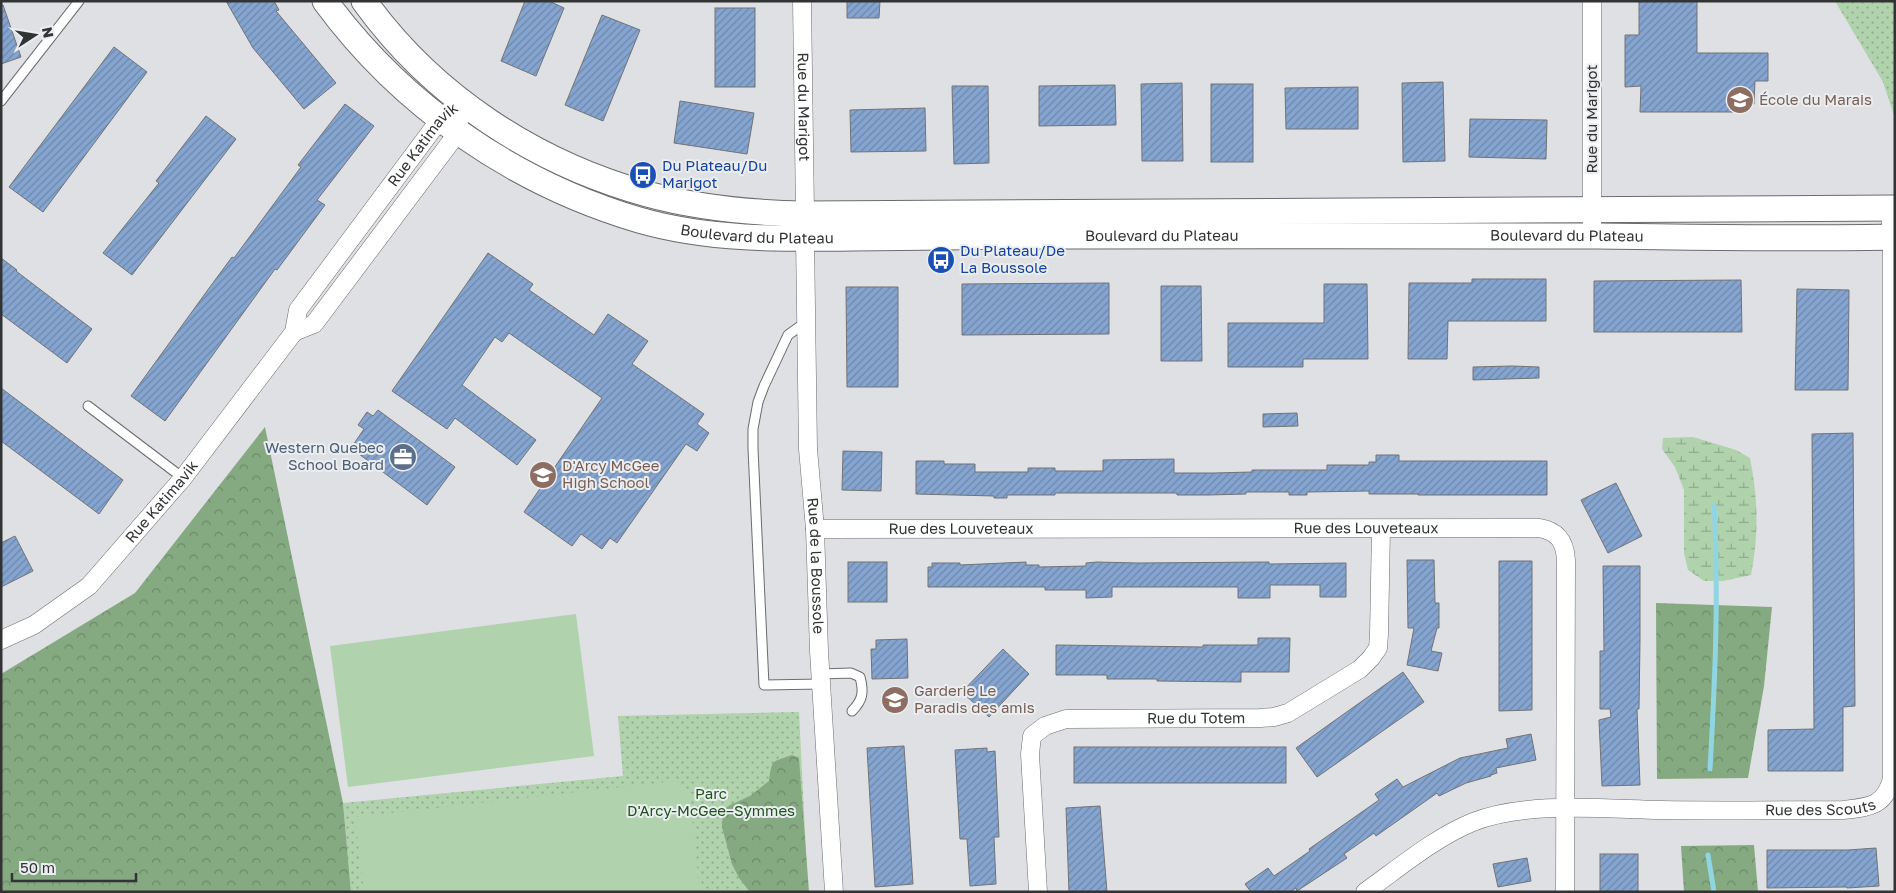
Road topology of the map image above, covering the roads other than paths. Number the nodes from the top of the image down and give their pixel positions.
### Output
1 (79, 1) edge
2 (325, 1) edge
3 (364, 1) edge
4 (802, 1) edge
5 (1592, 1) edge
6 (71, 5) edge
7 (1, 101) edge
8 (461, 102) junction
9 (450, 125) junction
10 (1892, 208) edge
11 (1592, 209) junction
12 (804, 214) junction
13 (1592, 236) junction
14 (1893, 237) edge
15 (805, 238) junction
16 (806, 322) junction
17 (88, 406) dead end
18 (184, 478) junction
19 (815, 529) junction
20 (1381, 529) junction
21 (1, 640) edge
22 (821, 679) junction
23 (852, 711) dead end
24 (1565, 808) junction
25 (834, 892) edge
26 (1038, 892) edge
27 (1365, 892) edge
28 (1565, 892) edge

1 - 6 lane
2 - 9 main road, Boulevard du Plateau
3 - 8 main road, Boulevard du Plateau
4 - 12 street, Rue du Marigot
5 - 11 street, Rue du Marigot
6 - 7 lane
8 - 9 street, Rue Katimavik
8 - 12 main road, Boulevard du Plateau
9 - 15 main road, Boulevard du Plateau
9 - 18 street, Rue Katimavik
10 - 11 main road, Boulevard du Plateau
10 - 14 street, Rue des Scouts
11 - 12 main road, Boulevard du Plateau
11 - 13 street, Rue du Marigot
12 - 15 main road
13 - 14 main road, Boulevard du Plateau
13 - 15 main road, Boulevard du Plateau
14 - 24 street, Rue des Scouts
15 - 16 street, Rue de la Boussole
16 - 19 street, Rue de la Boussole
16 - 22 lane
17 - 18 lane
18 - 21 street, Rue Katimavik
19 - 20 street, Rue des Louveteaux
19 - 22 street, Rue de la Boussole
20 - 24 street, Rue des Louveteaux
20 - 26 street, Rue du Totem
22 - 23 lane
22 - 25 street, Rue de la Boussole
24 - 27 street, Rue des Scouts
24 - 28 street, Rue des Louveteaux

